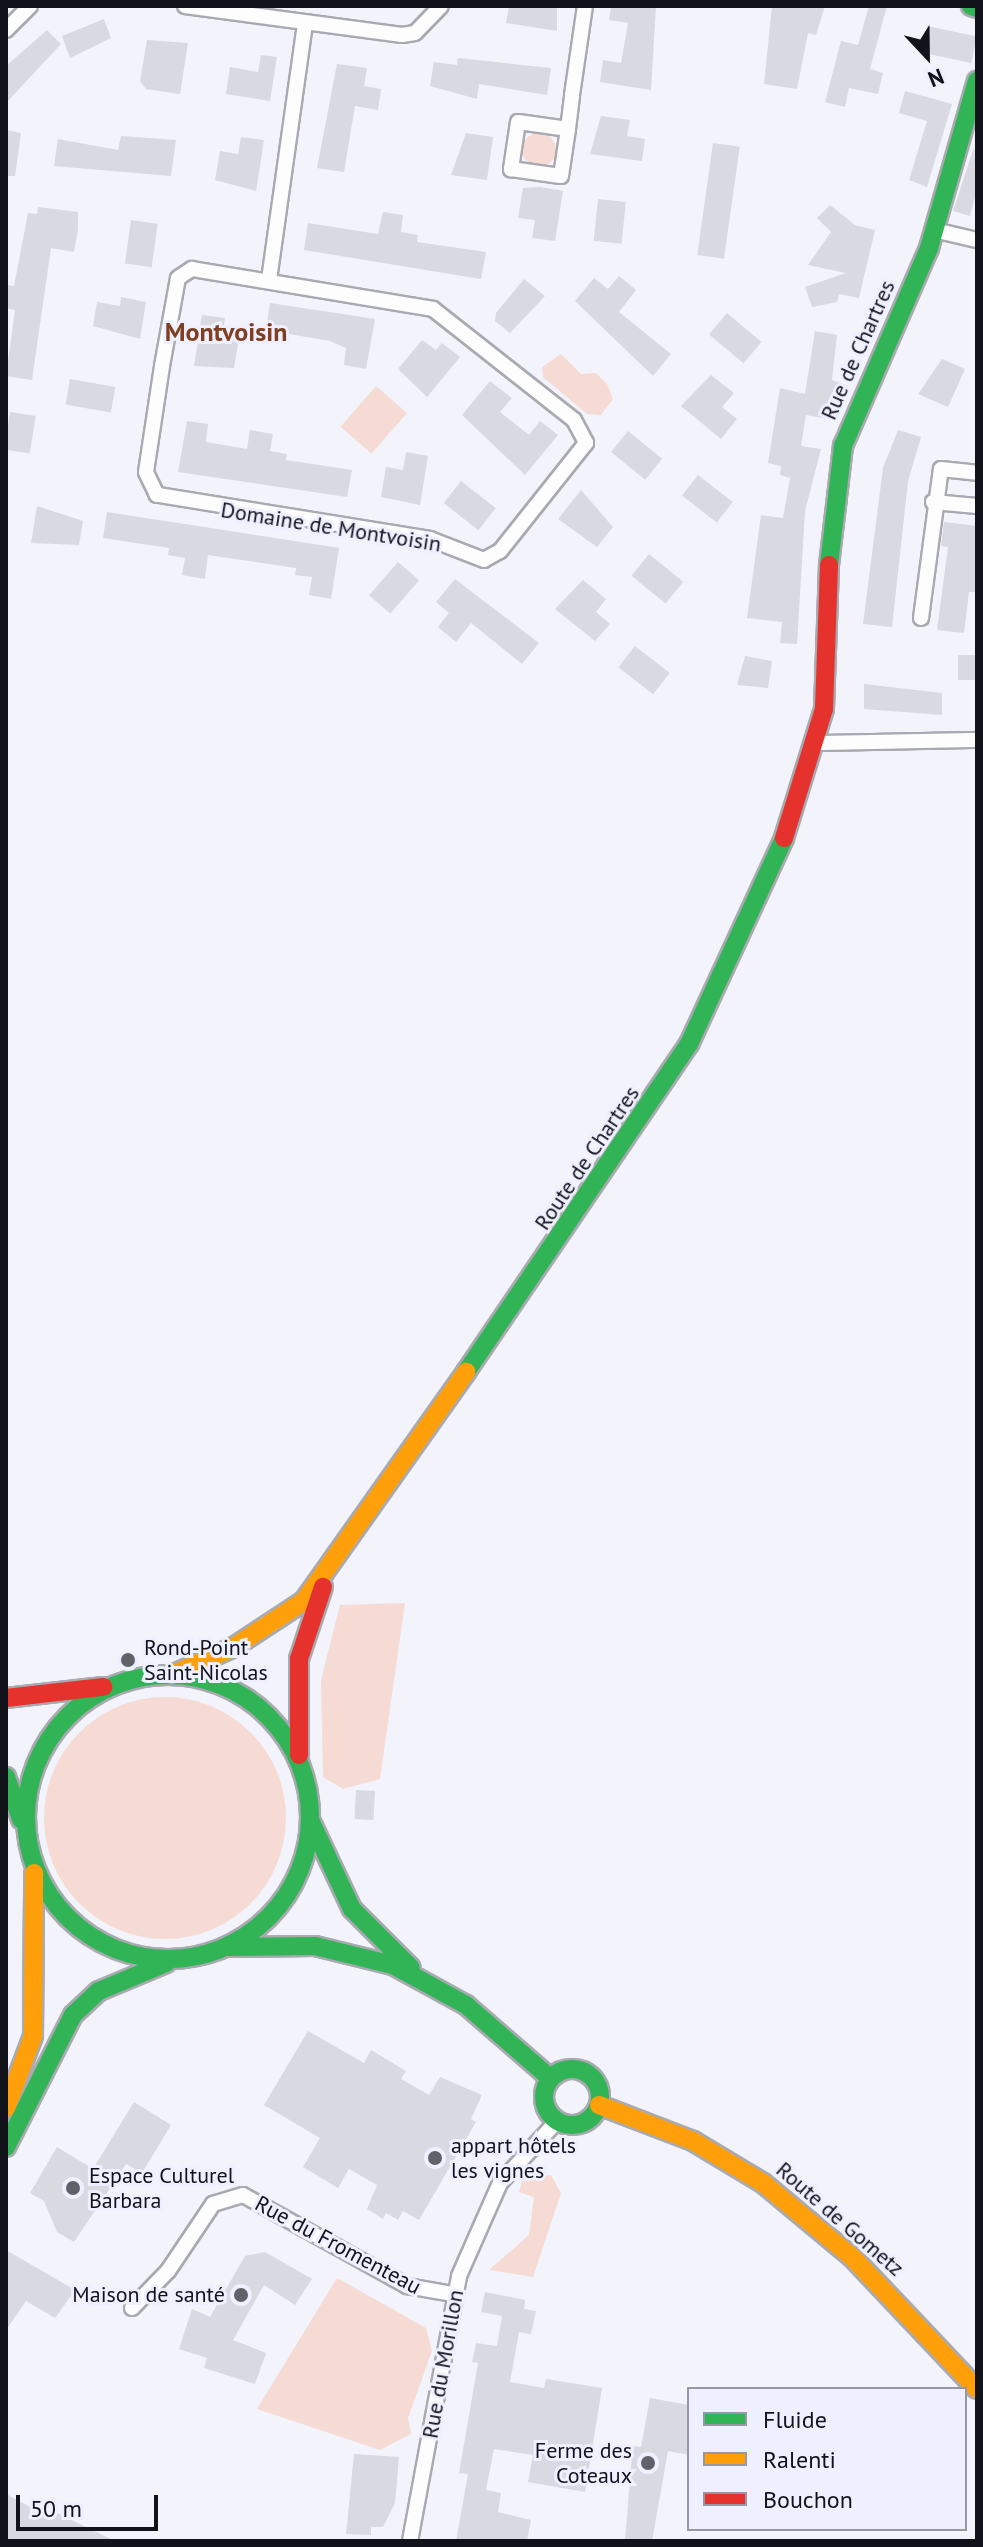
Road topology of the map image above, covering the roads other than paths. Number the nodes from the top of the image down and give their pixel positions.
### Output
1 (30, 6) edge
2 (185, 6) edge
3 (441, 6) edge
4 (585, 6) edge
5 (971, 6) edge
6 (977, 8) edge
7 (305, 24) junction
8 (6, 30) edge
9 (977, 81) edge
10 (568, 129) junction
11 (934, 230) junction
12 (977, 240) edge
13 (269, 280) junction
14 (977, 473) edge
15 (933, 502) junction
16 (977, 506) edge
17 (921, 618) dead end
18 (977, 740) edge
19 (817, 743) junction
20 (332, 1565) junction
21 (172, 1675) junction
22 (114, 1685) junction
23 (6, 1698) edge
24 (300, 1763) junction
25 (6, 1777) edge
26 (310, 1819) junction
27 (25, 1828) junction
28 (34, 1869) junction
29 (227, 1947) junction
30 (175, 1960) junction
31 (420, 1976) junction
32 (550, 2078) junction
33 (599, 2105) junction
34 (6, 2108) edge
35 (557, 2121) junction
36 (6, 2147) edge
37 (453, 2294) junction
38 (132, 2308) dead end
39 (977, 2389) edge
40 (410, 2541) edge

1 - 8 street
2 - 7 street
3 - 7 street
4 - 10 street
5 - 6 main road
7 - 13 street
9 - 11 main road, Rue de Chartres
10 - 10 street
11 - 12 street
11 - 19 main road, Rue de Chartres
13 - 13 street, Domaine de Montvoisin
14 - 15 street
15 - 16 street
15 - 17 street
18 - 19 street
19 - 20 main road, Route de Chartres
20 - 21 main road, Route de Chartres
20 - 24 main road, Route de Chartres
21 - 22 main road
21 - 24 main road
22 - 23 main road
22 - 27 main road
24 - 26 main road
25 - 27 main road
26 - 29 main road
26 - 31 main road
27 - 28 main road
28 - 30 main road
28 - 34 main road
29 - 30 main road
29 - 31 main road
30 - 36 main road
31 - 32 main road
32 - 33 main road
32 - 35 main road
33 - 35 main road
33 - 39 main road, Route de Gometz
35 - 37 street, Rue du Morillon
37 - 38 street, Rue du Fromenteau
37 - 40 street, Rue du Morillon

